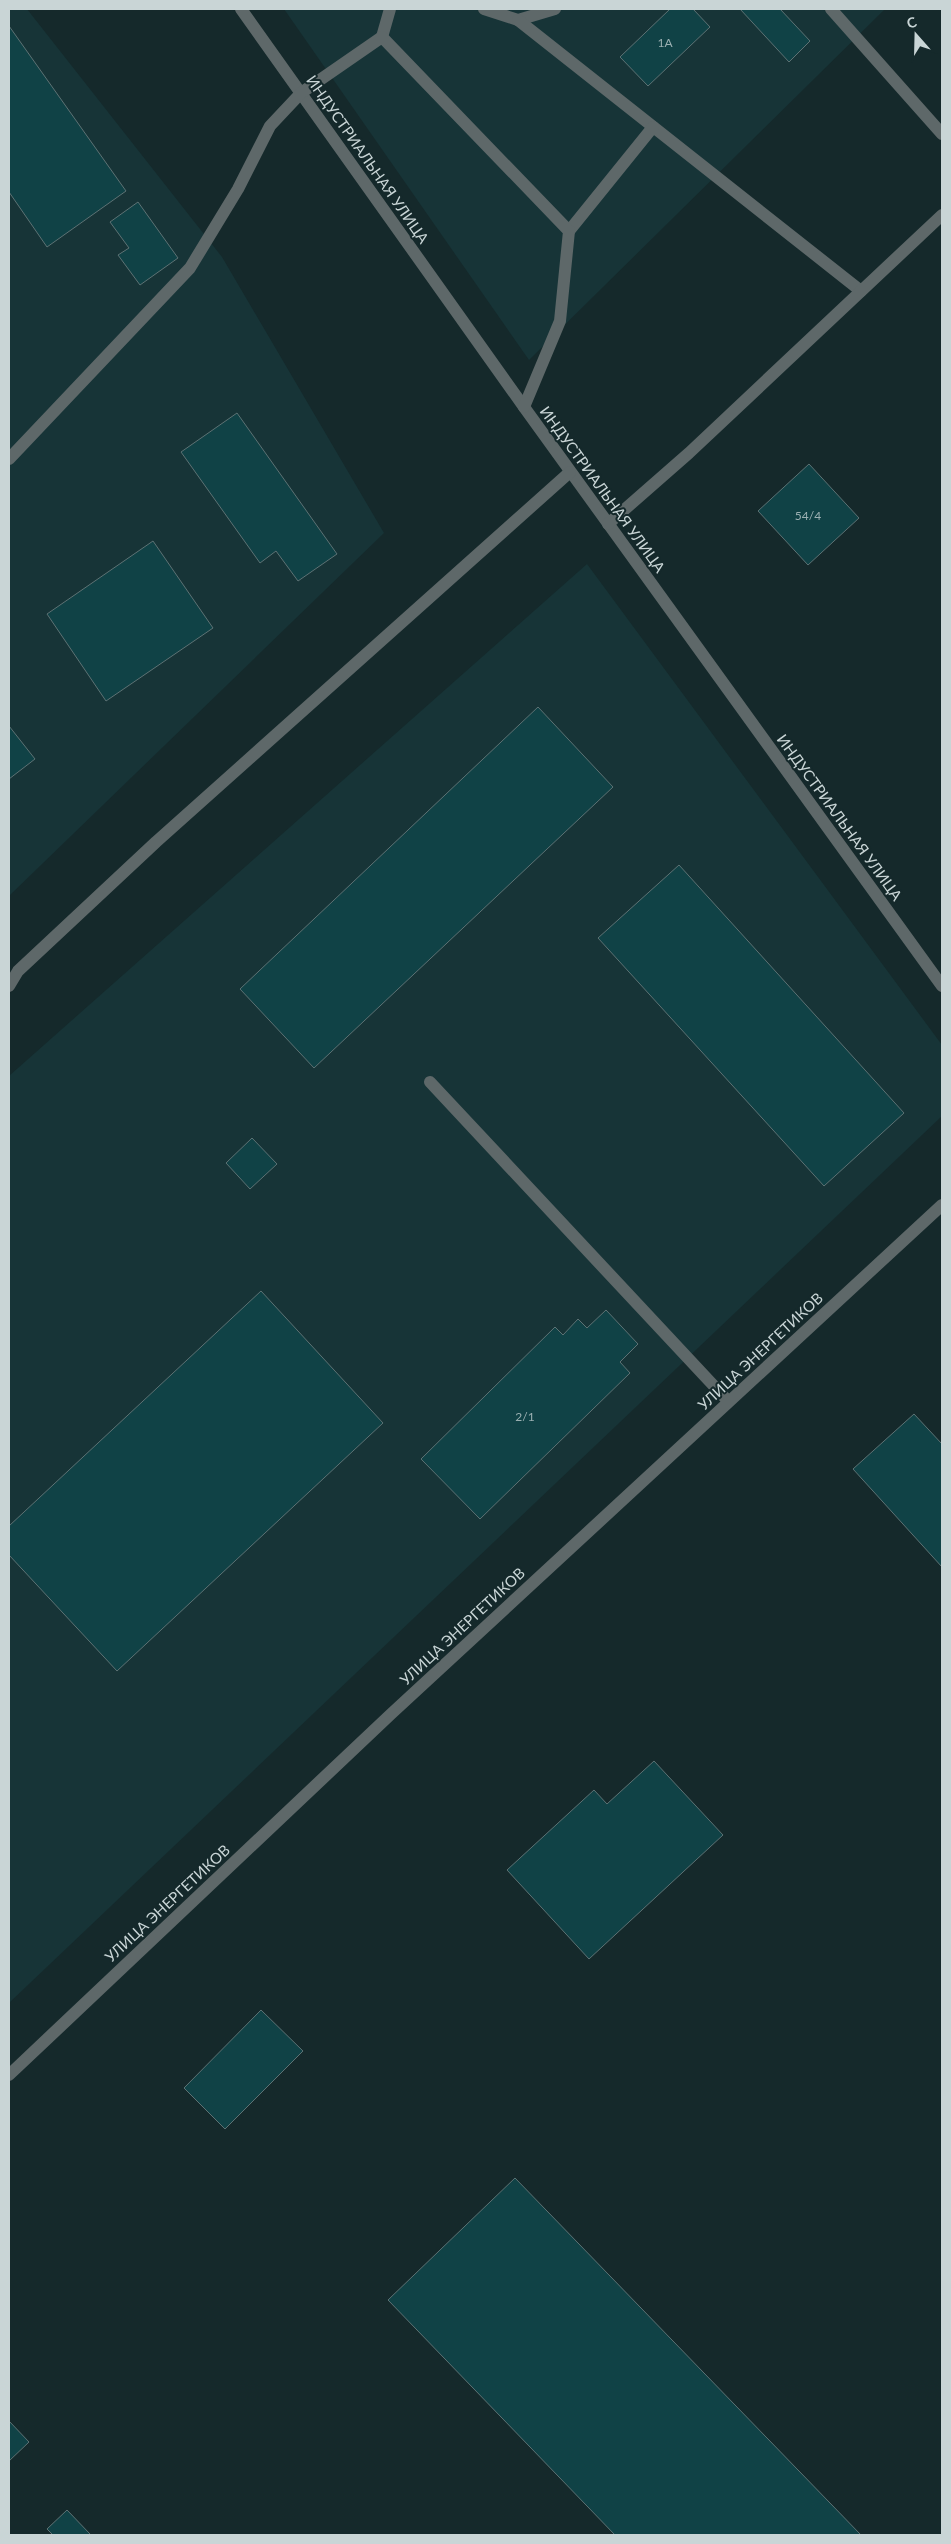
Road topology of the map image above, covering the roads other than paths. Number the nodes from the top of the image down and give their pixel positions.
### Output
1 (241, 9) edge
2 (390, 9) edge
3 (484, 9) edge
4 (555, 9) edge
5 (831, 9) edge
6 (518, 20) junction
7 (382, 37) junction
8 (301, 93) junction
9 (653, 127) junction
10 (942, 134) edge
11 (942, 215) edge
12 (569, 231) junction
13 (861, 291) junction
14 (524, 408) junction
15 (9, 460) edge
16 (570, 472) junction
17 (608, 524) junction
18 (9, 986) edge
19 (942, 986) edge
20 (430, 1082) dead end
21 (942, 1205) edge
22 (728, 1401) junction
23 (9, 2076) edge

1 - 8 street, ИНДУСТРИАЛЬНАЯ УЛИЦА
2 - 7 street
3 - 6 street
4 - 6 street
5 - 10 street
6 - 9 street
7 - 8 street
7 - 12 street
8 - 14 street, ИНДУСТРИАЛЬНАЯ УЛИЦА
8 - 15 street
9 - 12 street
9 - 13 street
11 - 13 street
12 - 14 street
13 - 17 street
14 - 16 street, ИНДУСТРИАЛЬНАЯ УЛИЦА
16 - 17 street, ИНДУСТРИАЛЬНАЯ УЛИЦА
16 - 18 street
17 - 19 street, ИНДУСТРИАЛЬНАЯ УЛИЦА
20 - 22 street
21 - 22 street, УЛИЦА ЭНЕРГЕТИКОВ
22 - 23 street, УЛИЦА ЭНЕРГЕТИКОВ

